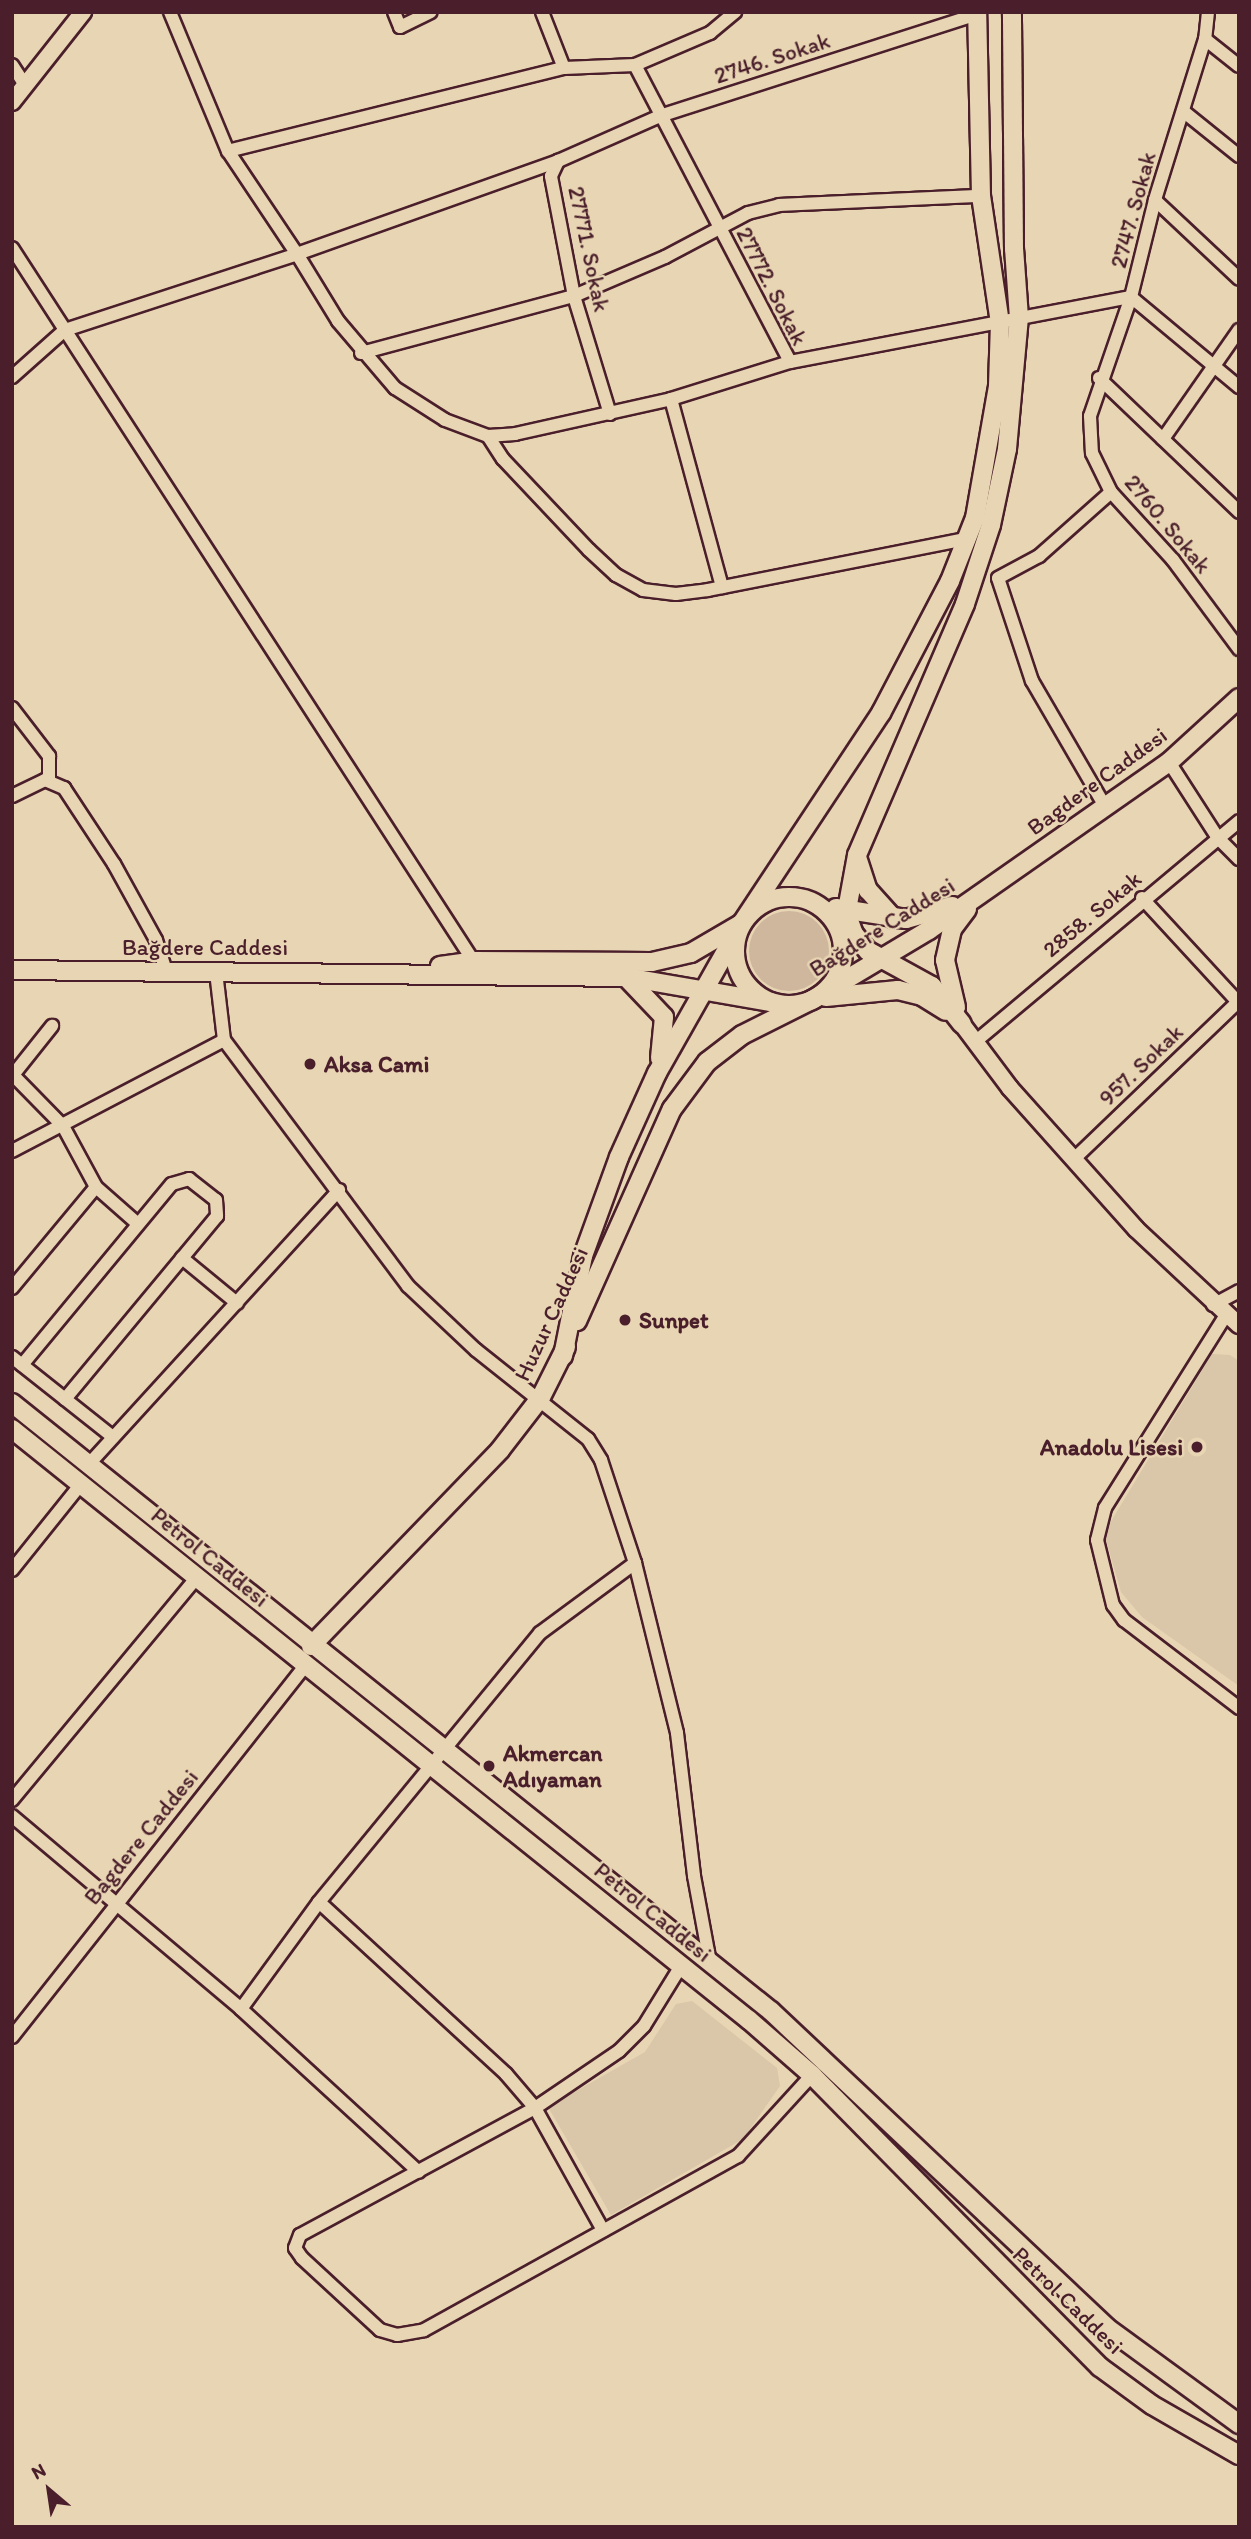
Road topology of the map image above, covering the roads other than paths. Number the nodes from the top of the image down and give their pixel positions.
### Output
1 (83, 12) edge
2 (170, 12) edge
3 (394, 12) edge
4 (431, 12) edge
5 (542, 12) edge
6 (735, 12) edge
7 (1012, 12) edge
8 (1208, 12) edge
9 (977, 13) edge
10 (1205, 39) junction
11 (12, 65) edge
12 (635, 65) junction
13 (1239, 66) edge
14 (564, 68) junction
15 (25, 85) junction
16 (12, 102) edge
17 (1183, 111) junction
18 (660, 116) junction
19 (229, 151) junction
20 (1239, 156) edge
21 (558, 161) junction
22 (981, 196) junction
23 (1155, 200) junction
24 (718, 227) junction
25 (12, 248) edge
26 (297, 254) junction
27 (1239, 279) edge
28 (574, 296) junction
29 (1131, 297) junction
30 (1019, 318) junction
31 (1000, 323) junction
32 (65, 330) junction
33 (1239, 330) edge
34 (361, 353) junction
35 (790, 362) junction
36 (1213, 364) junction
37 (12, 377) edge
38 (1099, 377) junction
39 (1239, 387) edge
40 (671, 399) junction
41 (610, 414) junction
42 (1090, 416) joint
43 (488, 436) junction
44 (1163, 439) junction
45 (1111, 492) junction
46 (1239, 512) edge
47 (966, 539) junction
48 (975, 573) junction
49 (998, 578) junction
50 (722, 587) junction
51 (1239, 649) edge
52 (1239, 698) edge
53 (12, 708) edge
54 (1169, 762) junction
55 (49, 779) junction
56 (12, 796) edge
57 (1106, 808) junction
58 (1239, 821) edge
59 (1218, 838) junction
60 (857, 855) junction
61 (1239, 859) edge
62 (978, 895) junction
63 (1142, 898) junction
64 (817, 904) junction
65 (845, 910) junction
66 (894, 919) junction
67 (742, 923) junction
68 (842, 937) junction
69 (881, 960) junction
70 (477, 968) junction
71 (12, 970) edge
72 (167, 972) junction
73 (216, 972) junction
74 (626, 977) junction
75 (704, 988) junction
76 (812, 1000) junction
77 (771, 1002) junction
78 (1238, 1002) edge
79 (962, 1024) junction
80 (52, 1026) dead end
81 (223, 1040) junction
82 (975, 1042) junction
83 (657, 1073) junction
84 (12, 1074) edge
85 (63, 1126) junction
86 (12, 1151) edge
87 (1074, 1158) junction
88 (96, 1187) junction
89 (339, 1190) junction
90 (138, 1224) junction
91 (183, 1258) junction
92 (12, 1288) edge
93 (1239, 1291) edge
94 (237, 1303) junction
95 (1213, 1305) junction
96 (1233, 1320) edge
97 (563, 1356) junction
98 (17, 1361) edge
99 (541, 1397) junction
100 (65, 1399) junction
101 (12, 1403) edge
102 (12, 1429) edge
103 (113, 1437) junction
104 (89, 1464) junction
105 (81, 1485) junction
106 (635, 1563) junction
107 (12, 1570) edge
108 (197, 1577) junction
109 (311, 1646) junction
110 (306, 1665) junction
111 (1239, 1708) edge
112 (441, 1750) junction
113 (431, 1766) junction
114 (12, 1800) edge
115 (12, 1816) edge
116 (319, 1902) junction
117 (117, 1905) junction
118 (710, 1963) junction
119 (681, 1966) junction
120 (241, 2009) junction
121 (12, 2037) edge
122 (812, 2074) junction
123 (534, 2108) junction
124 (419, 2172) junction
125 (603, 2230) junction
126 (1239, 2424) edge
127 (1239, 2455) edge

1 - 15 street
2 - 19 street
3 - 4 street
5 - 14 street
6 - 12 street
7 - 30 main road
8 - 10 street, 2747. Sokak
9 - 18 street, 2746. Sokak
9 - 22 main road
10 - 13 street
10 - 17 street, 2747. Sokak
11 - 15 street
12 - 14 street
12 - 18 street, 27772. Sokak
14 - 19 street
15 - 16 street
17 - 20 street
17 - 23 street, 2747. Sokak
18 - 21 street, 27771. Sokak
18 - 24 street, 27772. Sokak
19 - 26 street
21 - 26 street
21 - 28 street, 27771. Sokak
22 - 24 street
22 - 31 main road
23 - 27 street
23 - 29 street, 2747. Sokak
24 - 28 street
24 - 35 street, 27772. Sokak
25 - 32 street
26 - 32 street
26 - 34 street
28 - 34 street
28 - 41 street, 27771. Sokak
29 - 30 street
29 - 36 street
29 - 38 street, 2747. Sokak
30 - 31 street
30 - 48 main road
31 - 35 street
31 - 47 main road
32 - 37 street
32 - 70 street
33 - 36 street
34 - 43 street
35 - 40 street, 27772. Sokak
36 - 39 street
36 - 44 street
38 - 42 street, 2747. Sokak
38 - 44 street
40 - 41 street, 27772. Sokak
40 - 50 street
41 - 43 street, 27772. Sokak
42 - 45 street, 2760. Sokak
43 - 50 street
44 - 46 street
45 - 49 street
45 - 51 street, 2760. Sokak
47 - 50 street
47 - 67 main road
48 - 49 street
48 - 60 main road
49 - 57 street
52 - 54 main road, Bagdere Caddesi
53 - 55 street
54 - 57 main road, Bagdere Caddesi
54 - 59 street
55 - 56 street
55 - 72 street
57 - 62 main road, Bagdere Caddesi
58 - 59 street, 2858. Sokak
59 - 61 street
59 - 63 street, 2858. Sokak
60 - 65 main road
60 - 66 main road
62 - 66 main road
62 - 69 main road, Bağdere Caddesi
62 - 79 main road
63 - 78 street
63 - 82 street, 2858. Sokak
64 - 65 main road
64 - 67 main road
64 - 68 main road
65 - 66 main road
65 - 68 main road
65 - 69 main road
67 - 70 main road, Bağdere Caddesi
67 - 75 main road
67 - 77 main road
68 - 76 main road
69 - 76 main road, Bağdere Caddesi
69 - 79 main road
70 - 73 main road, Bağdere Caddesi
70 - 74 main road, Bağdere Caddesi
71 - 72 main road, Bağdere Caddesi
72 - 73 main road, Bağdere Caddesi
73 - 81 street
74 - 75 main road, Bağdere Caddesi
74 - 83 main road
75 - 77 main road, Bağdere Caddesi
75 - 83 main road
76 - 77 main road
76 - 79 main road
76 - 97 main road, Huzur Caddesi
78 - 87 street, 957. Sokak
79 - 82 street
80 - 84 street
81 - 85 street
81 - 89 street
82 - 87 street
83 - 97 main road
84 - 85 street
85 - 86 street
85 - 88 street
87 - 95 street
88 - 90 street
88 - 92 street
89 - 94 street
89 - 99 street
90 - 91 street
90 - 98 street
91 - 94 street
91 - 100 street
93 - 95 street
94 - 103 street
95 - 96 street
96 - 111 street
97 - 99 main road, Huzur Caddesi
98 - 100 street
99 - 106 street
99 - 109 main road, Huzur Caddesi
100 - 103 street
101 - 104 main road
102 - 105 main road, Petrol Caddesi
103 - 104 street
104 - 109 main road
105 - 107 street
105 - 108 main road, Petrol Caddesi
106 - 112 street
106 - 118 street
108 - 110 main road, Petrol Caddesi
108 - 114 street
109 - 112 main road
110 - 113 main road, Petrol Caddesi
110 - 117 street, Bagdere Caddesi
112 - 113 street
112 - 118 main road
113 - 116 street
113 - 119 main road, Petrol Caddesi
115 - 117 street
116 - 120 street
116 - 123 street
117 - 120 street
117 - 121 street, Bagdere Caddesi
118 - 126 main road
119 - 122 main road, Petrol Caddesi
119 - 123 street
120 - 124 street
122 - 125 street
122 - 127 main road, Petrol Caddesi
123 - 124 street
123 - 125 street
124 - 125 street

